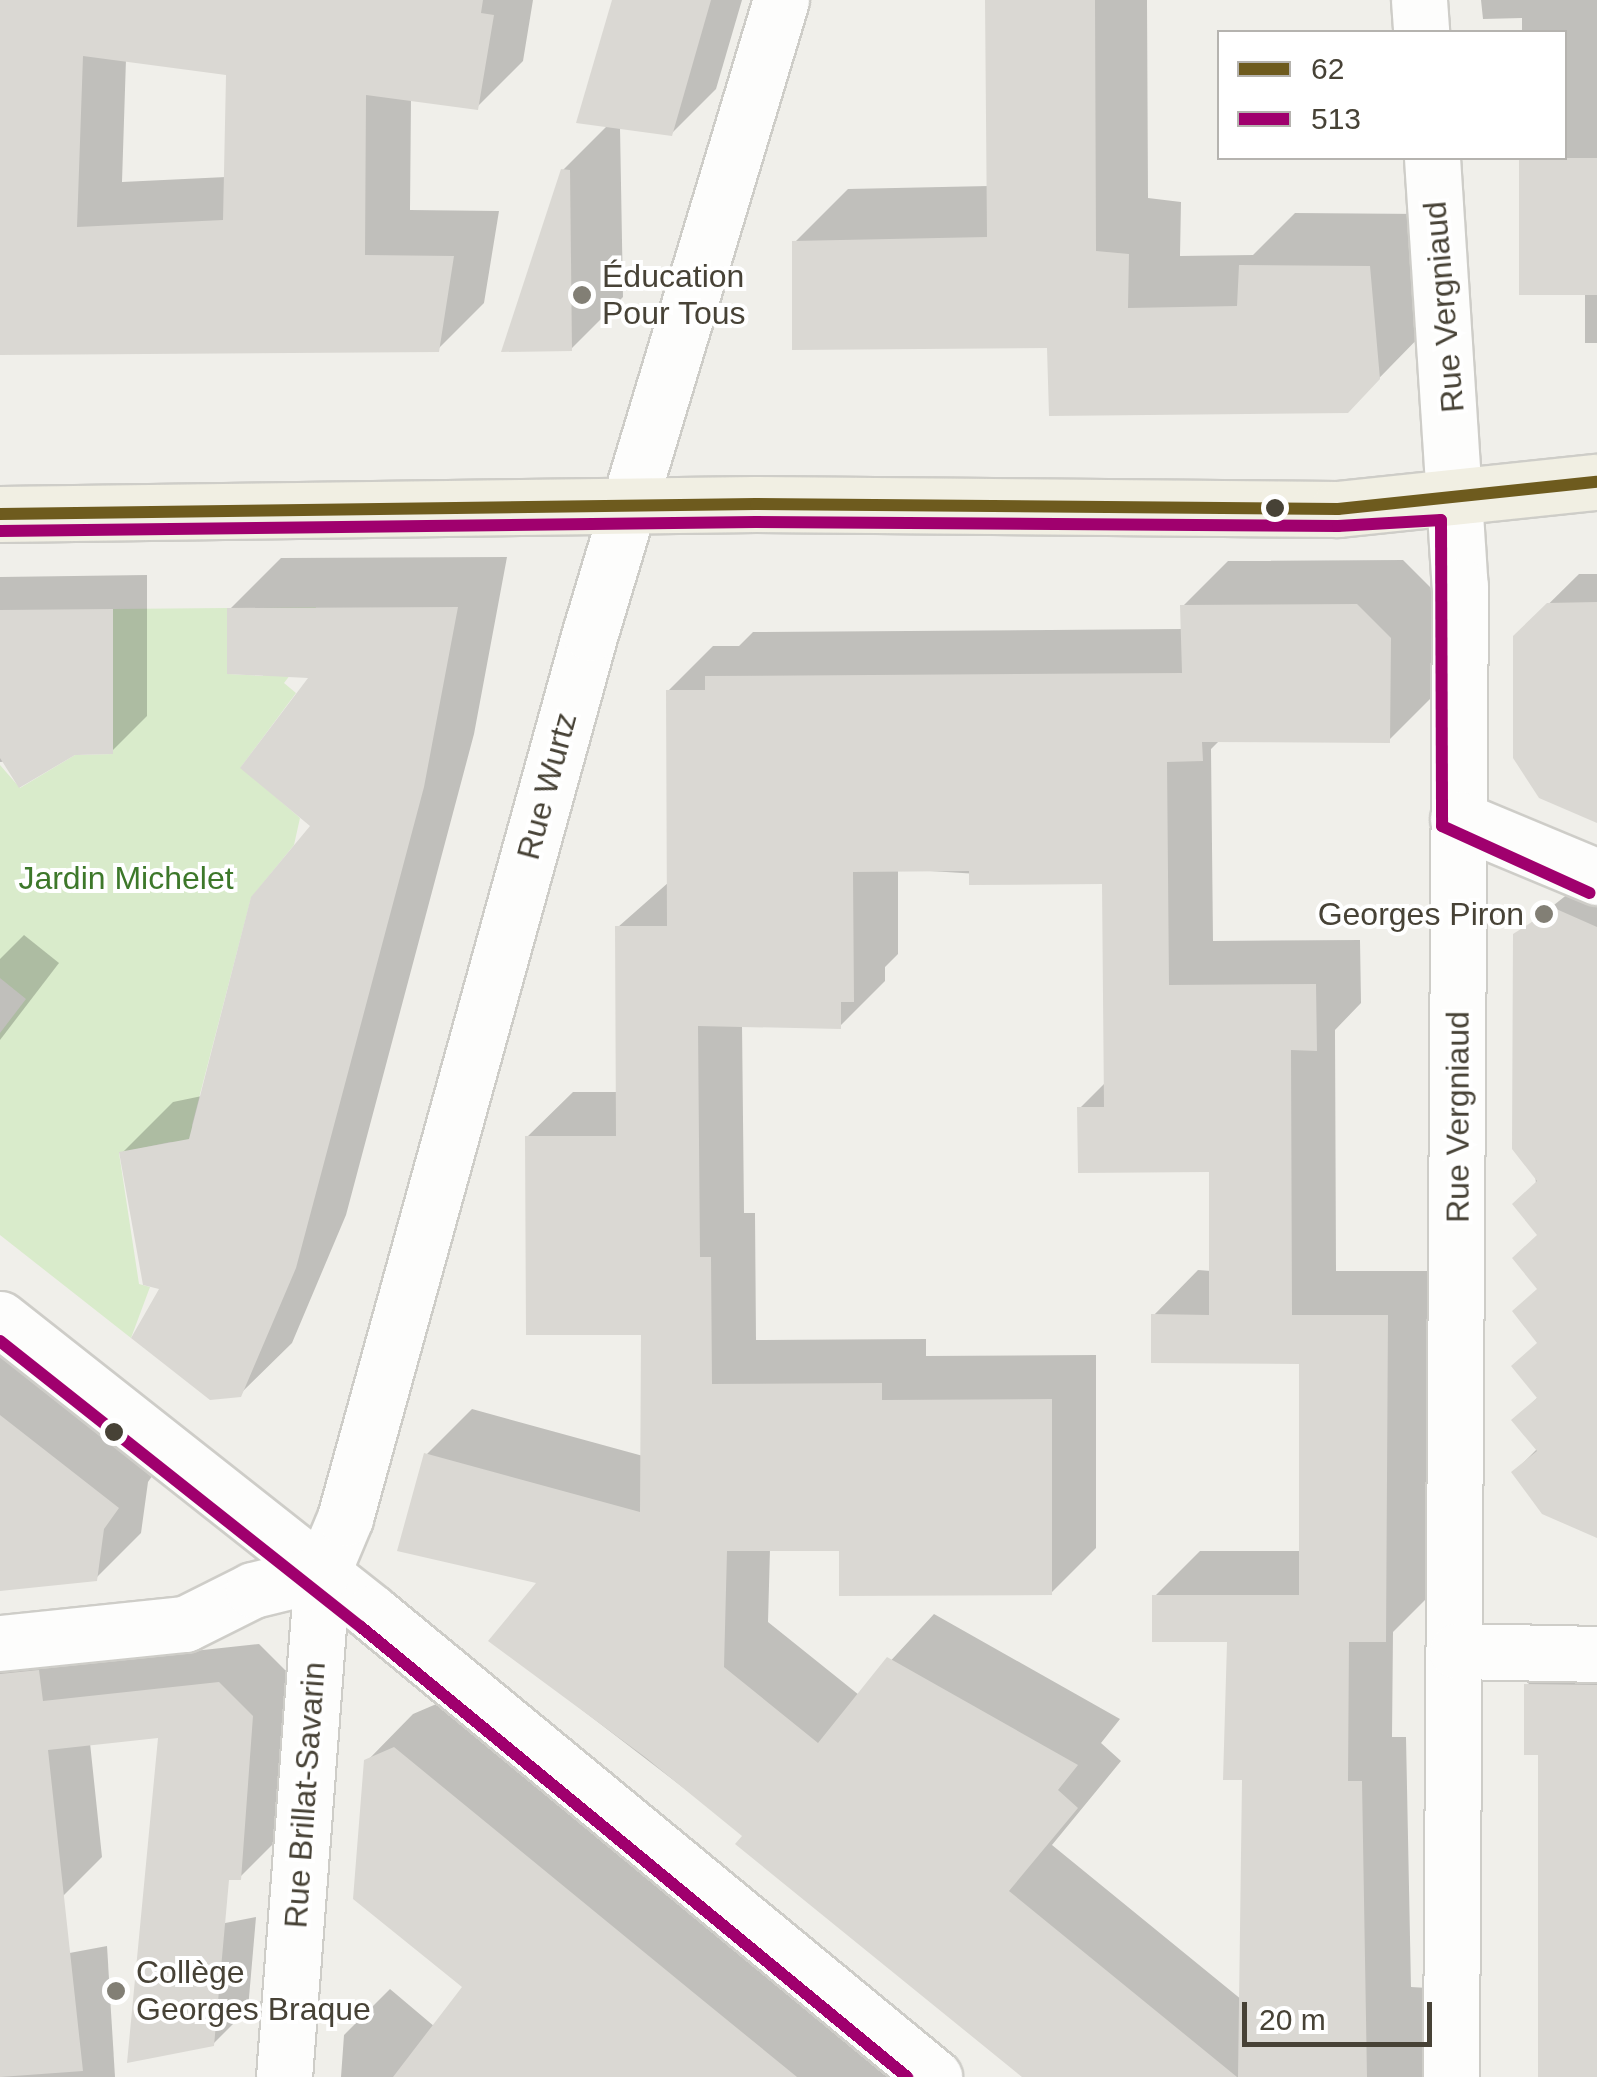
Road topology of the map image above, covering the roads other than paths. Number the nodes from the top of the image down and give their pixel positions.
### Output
1 (781, 0) edge
2 (1418, 0) edge
3 (1421, 30) edge
4 (1432, 160) edge
5 (1597, 482) edge
6 (1458, 500) junction
7 (628, 506) junction
8 (0, 514) edge
9 (1458, 819) junction
10 (1597, 877) edge
11 (0, 1318) edge
12 (322, 1573) junction
13 (0, 1643) edge
14 (1457, 1651) junction
15 (1597, 1654) edge
16 (284, 2077) edge
17 (934, 2077) edge
18 (1450, 2077) edge

1 - 7 street, Rue Wurtz
2 - 3 street
4 - 6 street, Rue Vergniaud
5 - 6 main road
6 - 7 main road
6 - 9 street, Rue Vergniaud
7 - 8 main road
7 - 12 street, Rue Wurtz
9 - 10 street
9 - 14 street, Rue Vergniaud
11 - 12 street
12 - 13 street
12 - 16 street, Rue Brillat-Savarin
12 - 17 street
14 - 15 street
14 - 18 street, Rue Vergniaud

